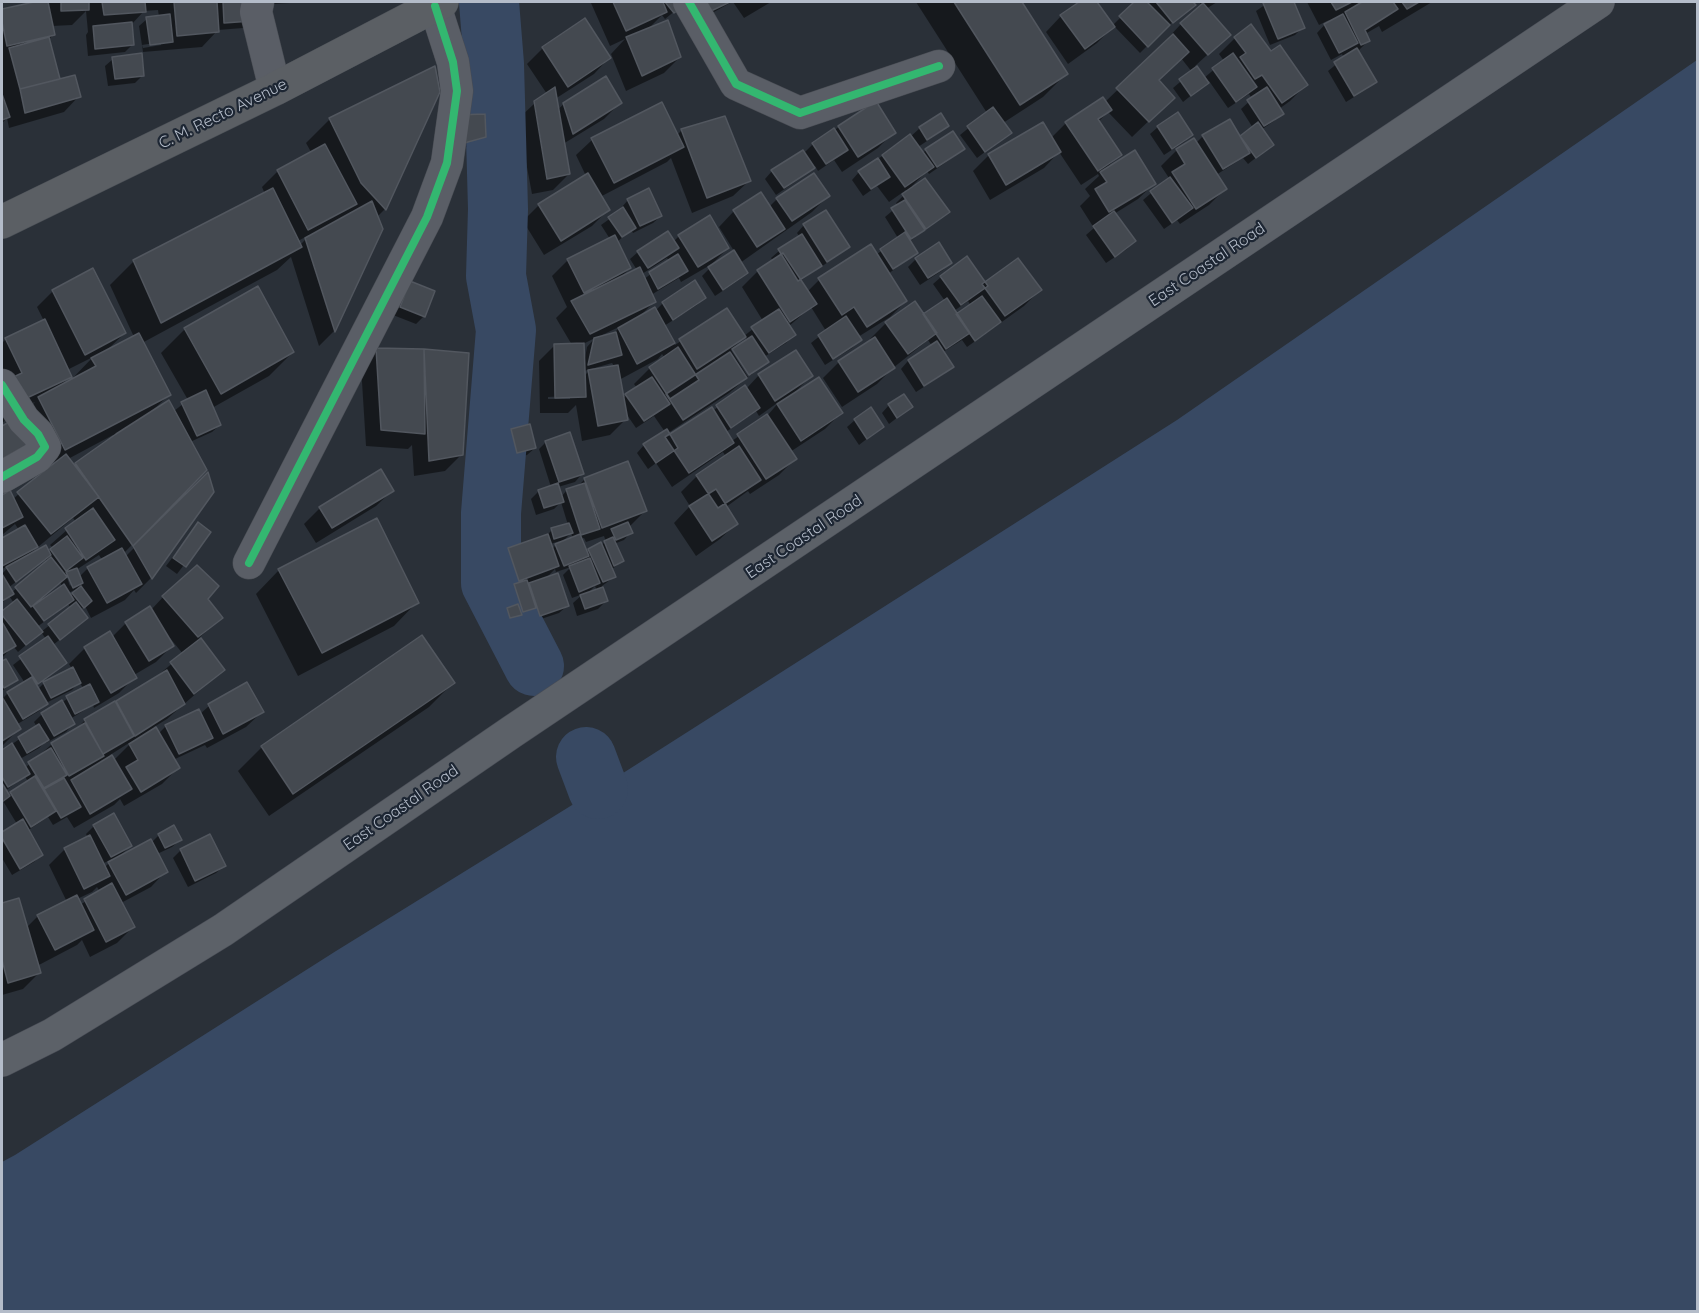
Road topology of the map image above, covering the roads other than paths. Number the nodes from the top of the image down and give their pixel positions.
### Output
1 (258, 2) edge
2 (689, 2) edge
3 (1598, 2) edge
4 (438, 4) edge
5 (939, 66) dead end
6 (275, 90) junction
7 (2, 222) edge
8 (2, 385) edge
9 (2, 477) edge
10 (249, 563) dead end
11 (2, 1060) edge

1 - 6 street
2 - 5 street
3 - 11 main road, East Coastal Road
4 - 6 highway, C. M. Recto Avenue
4 - 10 street
6 - 7 highway, C. M. Recto Avenue
8 - 9 street

